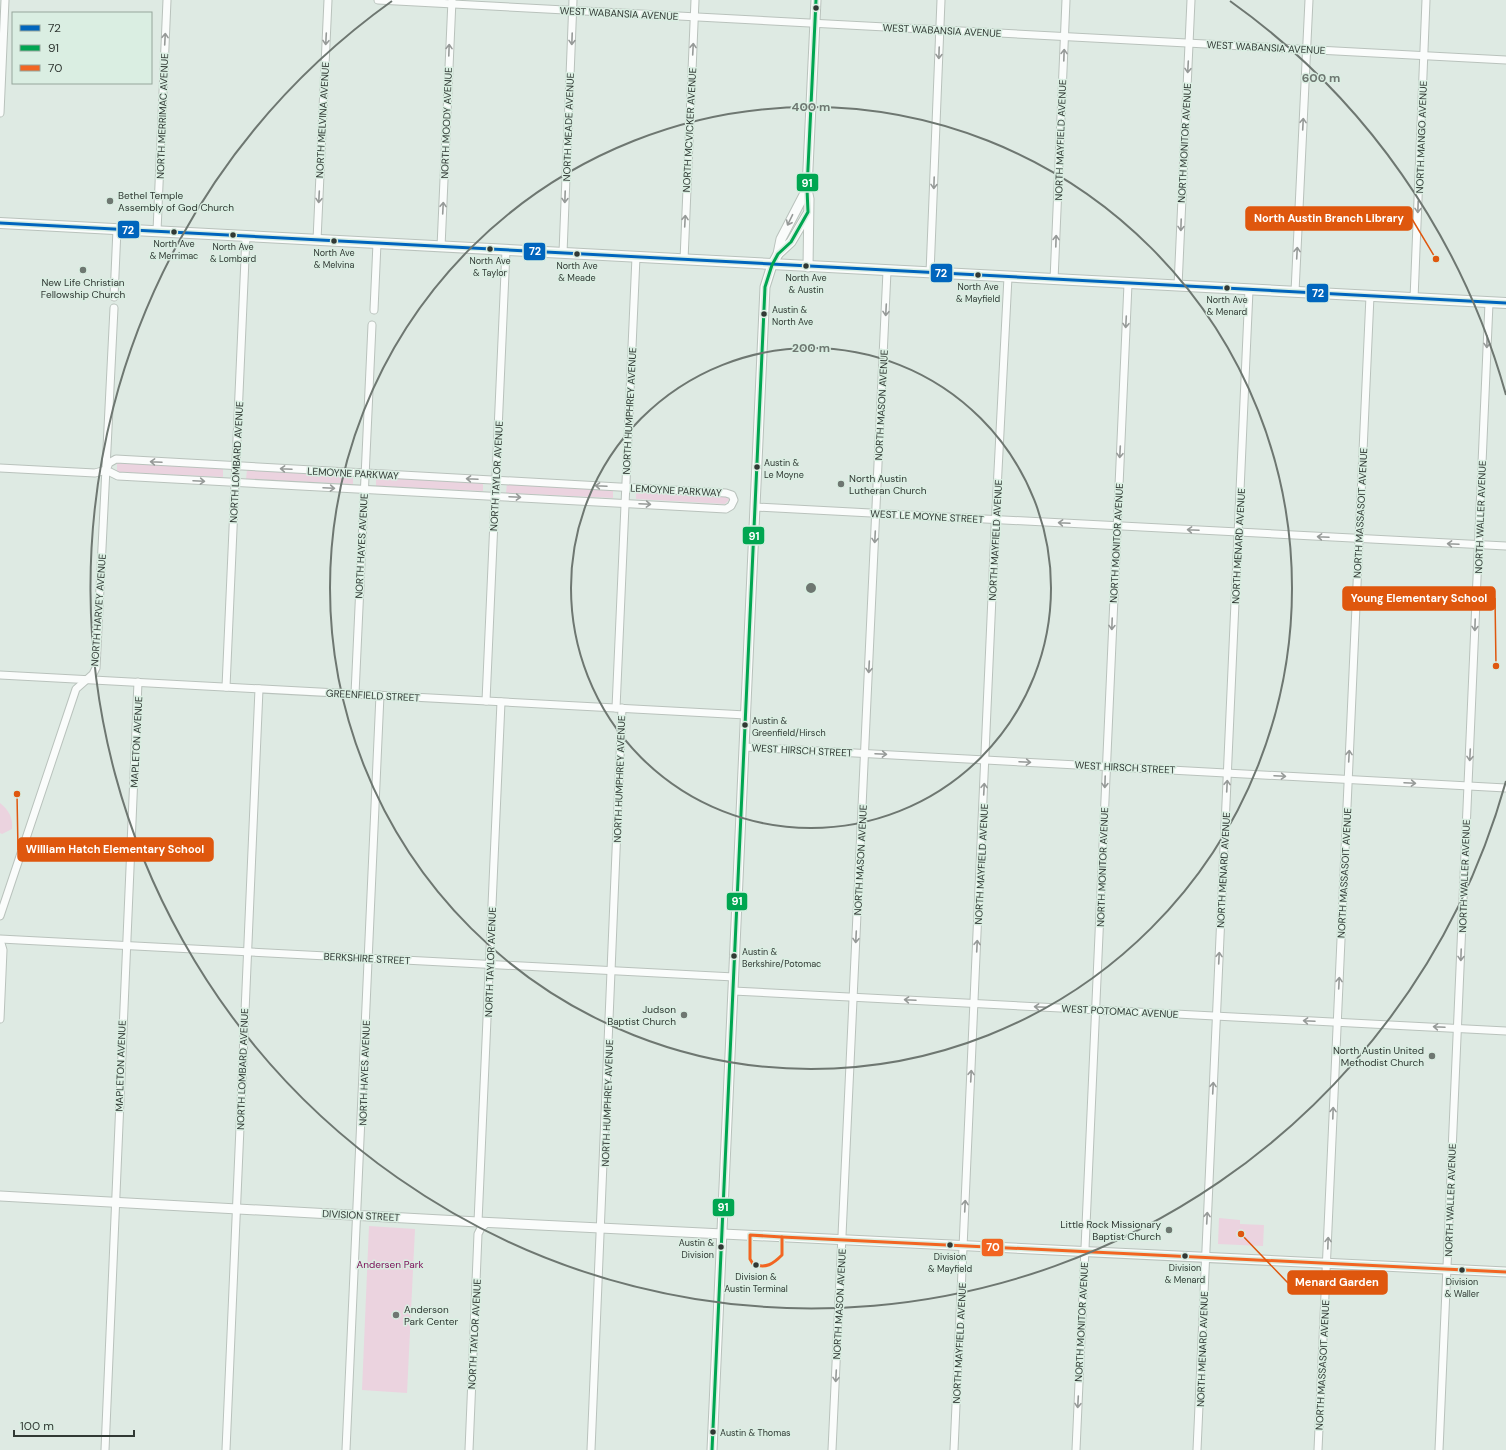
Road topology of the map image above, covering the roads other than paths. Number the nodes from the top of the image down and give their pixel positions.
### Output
1 (5, 0) edge
2 (167, 0) edge
3 (328, 0) edge
4 (378, 0) edge
5 (574, 0) edge
6 (695, 0) edge
7 (816, 0) edge
8 (941, 0) edge
9 (1066, 0) edge
10 (1191, 0) edge
11 (1309, 0) edge
12 (1426, 0) edge
13 (452, 2) edge
14 (573, 10) junction
15 (694, 17) junction
16 (815, 23) junction
17 (940, 30) junction
18 (1065, 37) junction
19 (1189, 43) junction
20 (1307, 50) junction
21 (1424, 56) junction
22 (1506, 60) edge
23 (0, 113) edge
24 (807, 189) junction
25 (808, 212) junction
26 (0, 223) edge
27 (117, 229) junction
28 (157, 231) junction
29 (246, 236) junction
30 (317, 240) junction
31 (377, 243) junction
32 (441, 247) junction
33 (506, 250) junction
34 (563, 253) junction
35 (778, 254) junction
36 (636, 257) junction
37 (684, 260) junction
38 (772, 265) junction
39 (808, 267) junction
40 (888, 271) junction
41 (930, 273) junction
42 (1008, 277) junction
43 (1054, 280) junction
44 (1128, 284) junction
45 (1178, 286) junction
46 (1249, 290) junction
47 (1295, 292) junction
48 (1370, 296) junction
49 (114, 297) dead end
50 (1414, 299) junction
51 (1489, 303) junction
52 (1506, 304) edge
53 (114, 308) dead end
54 (374, 310) dead end
55 (372, 326) dead end
56 (236, 466) junction
57 (0, 468) edge
58 (106, 470) junction
59 (365, 474) junction
60 (496, 480) junction
61 (235, 483) junction
62 (625, 488) junction
63 (364, 490) junction
64 (495, 497) junction
65 (625, 503) junction
66 (755, 507) junction
67 (876, 513) junction
68 (996, 519) junction
69 (1116, 526) junction
70 (1238, 532) junction
71 (1358, 539) junction
72 (1479, 545) junction
73 (1506, 546) edge
74 (0, 675) edge
75 (88, 679) junction
76 (138, 682) junction
77 (226, 687) junction
78 (259, 689) junction
79 (355, 694) junction
80 (380, 695) junction
81 (486, 701) junction
82 (501, 702) junction
83 (619, 708) junction
84 (746, 715) junction
85 (744, 747) junction
86 (865, 753) junction
87 (986, 760) junction
88 (1106, 766) junction
89 (1227, 773) junction
90 (1348, 779) junction
91 (1468, 786) junction
92 (1506, 788) edge
93 (0, 916) edge
94 (0, 940) edge
95 (126, 945) junction
96 (247, 952) junction
97 (369, 958) junction
98 (490, 964) junction
99 (612, 971) junction
100 (734, 977) junction
101 (733, 991) junction
102 (854, 997) junction
103 (975, 1004) junction
104 (1095, 1010) junction
105 (1216, 1016) junction
106 (0, 1020) edge
107 (1337, 1022) junction
108 (1458, 1028) junction
109 (1506, 1031) edge
110 (0, 1196) edge
111 (115, 1202) junction
112 (237, 1208) junction
113 (358, 1215) junction
114 (478, 1222) junction
115 (488, 1222) junction
116 (602, 1227) junction
117 (722, 1233) junction
118 (842, 1239) junction
119 (964, 1245) junction
120 (1084, 1251) junction
121 (1206, 1257) junction
122 (1327, 1263) junction
123 (1447, 1269) junction
124 (1506, 1272) edge
125 (105, 1450) edge
126 (226, 1450) edge
127 (346, 1450) edge
128 (469, 1450) edge
129 (591, 1450) edge
130 (712, 1450) edge
131 (832, 1450) edge
132 (954, 1450) edge
133 (1076, 1450) edge
134 (1197, 1450) edge
135 (1318, 1450) edge
136 (1439, 1450) edge

1 - 23 street
28 -> 2 street, NORTH MERRIMAC AVENUE
3 -> 30 street, NORTH MELVINA AVENUE
4 - 13 street, WEST WABANSIA AVENUE
5 - 14 street, NORTH MEADE AVENUE
6 - 15 street, NORTH MCVICKER AVENUE
7 - 16 street
8 - 17 street
9 - 18 street, NORTH MAYFIELD AVENUE
10 - 19 street, NORTH MONITOR AVENUE
11 - 20 street
12 - 21 street, NORTH MANGO AVENUE
13 - 14 street, WEST WABANSIA AVENUE
32 -> 13 street, NORTH MOODY AVENUE
14 - 15 street, WEST WABANSIA AVENUE
14 -> 34 street, NORTH MEADE AVENUE
15 - 16 street, WEST WABANSIA AVENUE
37 -> 15 street, NORTH MCVICKER AVENUE
16 - 17 street, WEST WABANSIA AVENUE
16 - 24 street
17 - 18 street, WEST WABANSIA AVENUE
17 -> 41 street
18 - 19 street, WEST WABANSIA AVENUE
43 -> 18 street, NORTH MAYFIELD AVENUE
19 - 20 street, WEST WABANSIA AVENUE
19 -> 45 street, NORTH MONITOR AVENUE
20 - 21 street, WEST WABANSIA AVENUE
47 -> 20 street
21 - 22 street, WEST WABANSIA AVENUE
21 -> 50 street, NORTH MANGO AVENUE
24 - 25 street
24 -> 35 street
25 - 35 street
25 - 39 street
26 - 27 main road
27 - 28 main road
27 - 49 street
28 - 29 main road
29 - 30 main road
29 - 56 street, NORTH LOMBARD AVENUE
30 - 31 main road
31 - 32 main road
31 - 54 street
32 - 33 main road
33 - 34 main road
33 - 60 street, NORTH TAYLOR AVENUE
34 - 36 main road
35 - 38 street
36 - 37 main road
36 - 62 street, NORTH HUMPHREY AVENUE
37 - 38 main road
38 - 39 main road
38 - 66 street
39 - 40 main road
40 - 41 main road
40 -> 67 street, NORTH MASON AVENUE
41 - 42 main road
42 - 43 main road
42 - 68 street, NORTH MAYFIELD AVENUE
43 - 44 main road
44 - 45 main road
44 -> 69 street, NORTH MONITOR AVENUE
45 - 46 main road
46 - 47 main road
46 - 70 street, NORTH MENARD AVENUE
47 - 48 main road
48 - 50 main road
48 - 71 street, NORTH MASSASOIT AVENUE
50 - 51 main road
51 - 52 main road
51 -> 72 street, NORTH WALLER AVENUE
53 - 58 street, NORTH HARVEY AVENUE
55 - 59 street, NORTH HAYES AVENUE
56 -> 58 street, LEMOYNE PARKWAY
59 -> 56 street, LEMOYNE PARKWAY
56 - 61 street, NORTH LOMBARD AVENUE
57 - 58 street, LEMOYNE PARKWAY
58 -> 61 street, LEMOYNE PARKWAY
58 - 75 street, NORTH HARVEY AVENUE
60 -> 59 street, LEMOYNE PARKWAY
59 - 63 street, NORTH HAYES AVENUE
62 -> 60 street, LEMOYNE PARKWAY
60 - 64 street, NORTH TAYLOR AVENUE
61 -> 63 street, LEMOYNE PARKWAY
61 - 77 street, NORTH LOMBARD AVENUE
62 - 65 street, NORTH HUMPHREY AVENUE
65 -> 62 street, LEMOYNE PARKWAY
63 - 64 street, LEMOYNE PARKWAY
63 - 79 street, NORTH HAYES AVENUE
64 -> 65 street, LEMOYNE PARKWAY
64 - 81 street, NORTH TAYLOR AVENUE
65 - 83 street, NORTH HUMPHREY AVENUE
66 - 67 street, WEST LE MOYNE STREET
66 - 84 street
67 - 68 street, WEST LE MOYNE STREET
67 -> 86 street, NORTH MASON AVENUE
69 -> 68 street, WEST LE MOYNE STREET
68 - 87 street, NORTH MAYFIELD AVENUE
70 -> 69 street, WEST LE MOYNE STREET
69 -> 88 street, NORTH MONITOR AVENUE
71 -> 70 street, WEST LE MOYNE STREET
70 - 89 street, NORTH MENARD AVENUE
72 -> 71 street, WEST LE MOYNE STREET
90 -> 71 street, NORTH MASSASOIT AVENUE
72 - 73 street, WEST LE MOYNE STREET
72 -> 91 street, NORTH WALLER AVENUE
74 - 75 street, GREENFIELD STREET
75 - 76 street, GREENFIELD STREET
75 - 93 street, NORTH HARVEY AVENUE
76 - 77 street, GREENFIELD STREET
76 - 95 street, MAPLETON AVENUE
77 - 78 street, GREENFIELD STREET
78 - 79 street, GREENFIELD STREET
78 - 96 street, NORTH LOMBARD AVENUE
79 - 80 street, GREENFIELD STREET
80 - 81 street, GREENFIELD STREET
80 - 97 street, NORTH HAYES AVENUE
81 - 82 street, GREENFIELD STREET
82 - 83 street, GREENFIELD STREET
82 - 98 street, NORTH TAYLOR AVENUE
83 - 84 street, GREENFIELD STREET
83 - 99 street, NORTH HUMPHREY AVENUE
84 - 85 street
85 - 86 street, WEST HIRSCH STREET
85 - 100 street
86 -> 87 street, WEST HIRSCH STREET
86 -> 102 street, NORTH MASON AVENUE
87 -> 88 street, WEST HIRSCH STREET
103 -> 87 street, NORTH MAYFIELD AVENUE
88 - 89 street, WEST HIRSCH STREET
88 -> 104 street, NORTH MONITOR AVENUE
89 -> 90 street, WEST HIRSCH STREET
105 -> 89 street, NORTH MENARD AVENUE
90 -> 91 street, WEST HIRSCH STREET
107 -> 90 street, NORTH MASSASOIT AVENUE
91 - 92 street, WEST HIRSCH STREET
91 -> 108 street, NORTH WALLER AVENUE
94 - 95 street, BERKSHIRE STREET
94 - 106 street
95 - 96 street, BERKSHIRE STREET
95 - 111 street, MAPLETON AVENUE
96 - 97 street, BERKSHIRE STREET
96 - 112 street, NORTH LOMBARD AVENUE
97 - 98 street, BERKSHIRE STREET
97 - 113 street, NORTH HAYES AVENUE
98 - 99 street, BERKSHIRE STREET
98 - 114 street, NORTH TAYLOR AVENUE
99 - 100 street, BERKSHIRE STREET
99 - 116 street, NORTH HUMPHREY AVENUE
100 - 101 street
101 - 102 street, WEST POTOMAC AVENUE
101 - 117 street
103 -> 102 street, WEST POTOMAC AVENUE
102 - 118 street, NORTH MASON AVENUE
104 -> 103 street, WEST POTOMAC AVENUE
119 -> 103 street, NORTH MAYFIELD AVENUE
104 - 105 street, WEST POTOMAC AVENUE
104 - 120 street, NORTH MONITOR AVENUE
107 -> 105 street, WEST POTOMAC AVENUE
121 -> 105 street, NORTH MENARD AVENUE
108 -> 107 street, WEST POTOMAC AVENUE
122 -> 107 street, NORTH MASSASOIT AVENUE
108 - 109 street, WEST POTOMAC AVENUE
108 - 123 street, NORTH WALLER AVENUE
110 - 111 street, DIVISION STREET
111 - 112 street, DIVISION STREET
111 - 125 street, MAPLETON AVENUE
112 - 113 street, DIVISION STREET
112 - 126 street, NORTH LOMBARD AVENUE
113 - 114 street, DIVISION STREET
113 - 127 street, NORTH HAYES AVENUE
114 - 115 street, DIVISION STREET
115 - 116 street, DIVISION STREET
115 - 128 street, NORTH TAYLOR AVENUE
116 - 117 street, DIVISION STREET
116 - 129 street, NORTH HUMPHREY AVENUE
117 - 118 street, DIVISION STREET
117 - 130 street
118 - 119 street, DIVISION STREET
118 -> 131 street, NORTH MASON AVENUE
119 - 120 street, DIVISION STREET
119 - 132 street, NORTH MAYFIELD AVENUE
120 - 121 street, DIVISION STREET
120 -> 133 street, NORTH MONITOR AVENUE
121 - 122 street, DIVISION STREET
121 - 134 street, NORTH MENARD AVENUE
122 - 123 street, DIVISION STREET
122 - 135 street, NORTH MASSASOIT AVENUE
123 - 124 street, DIVISION STREET
123 - 136 street, NORTH WALLER AVENUE

